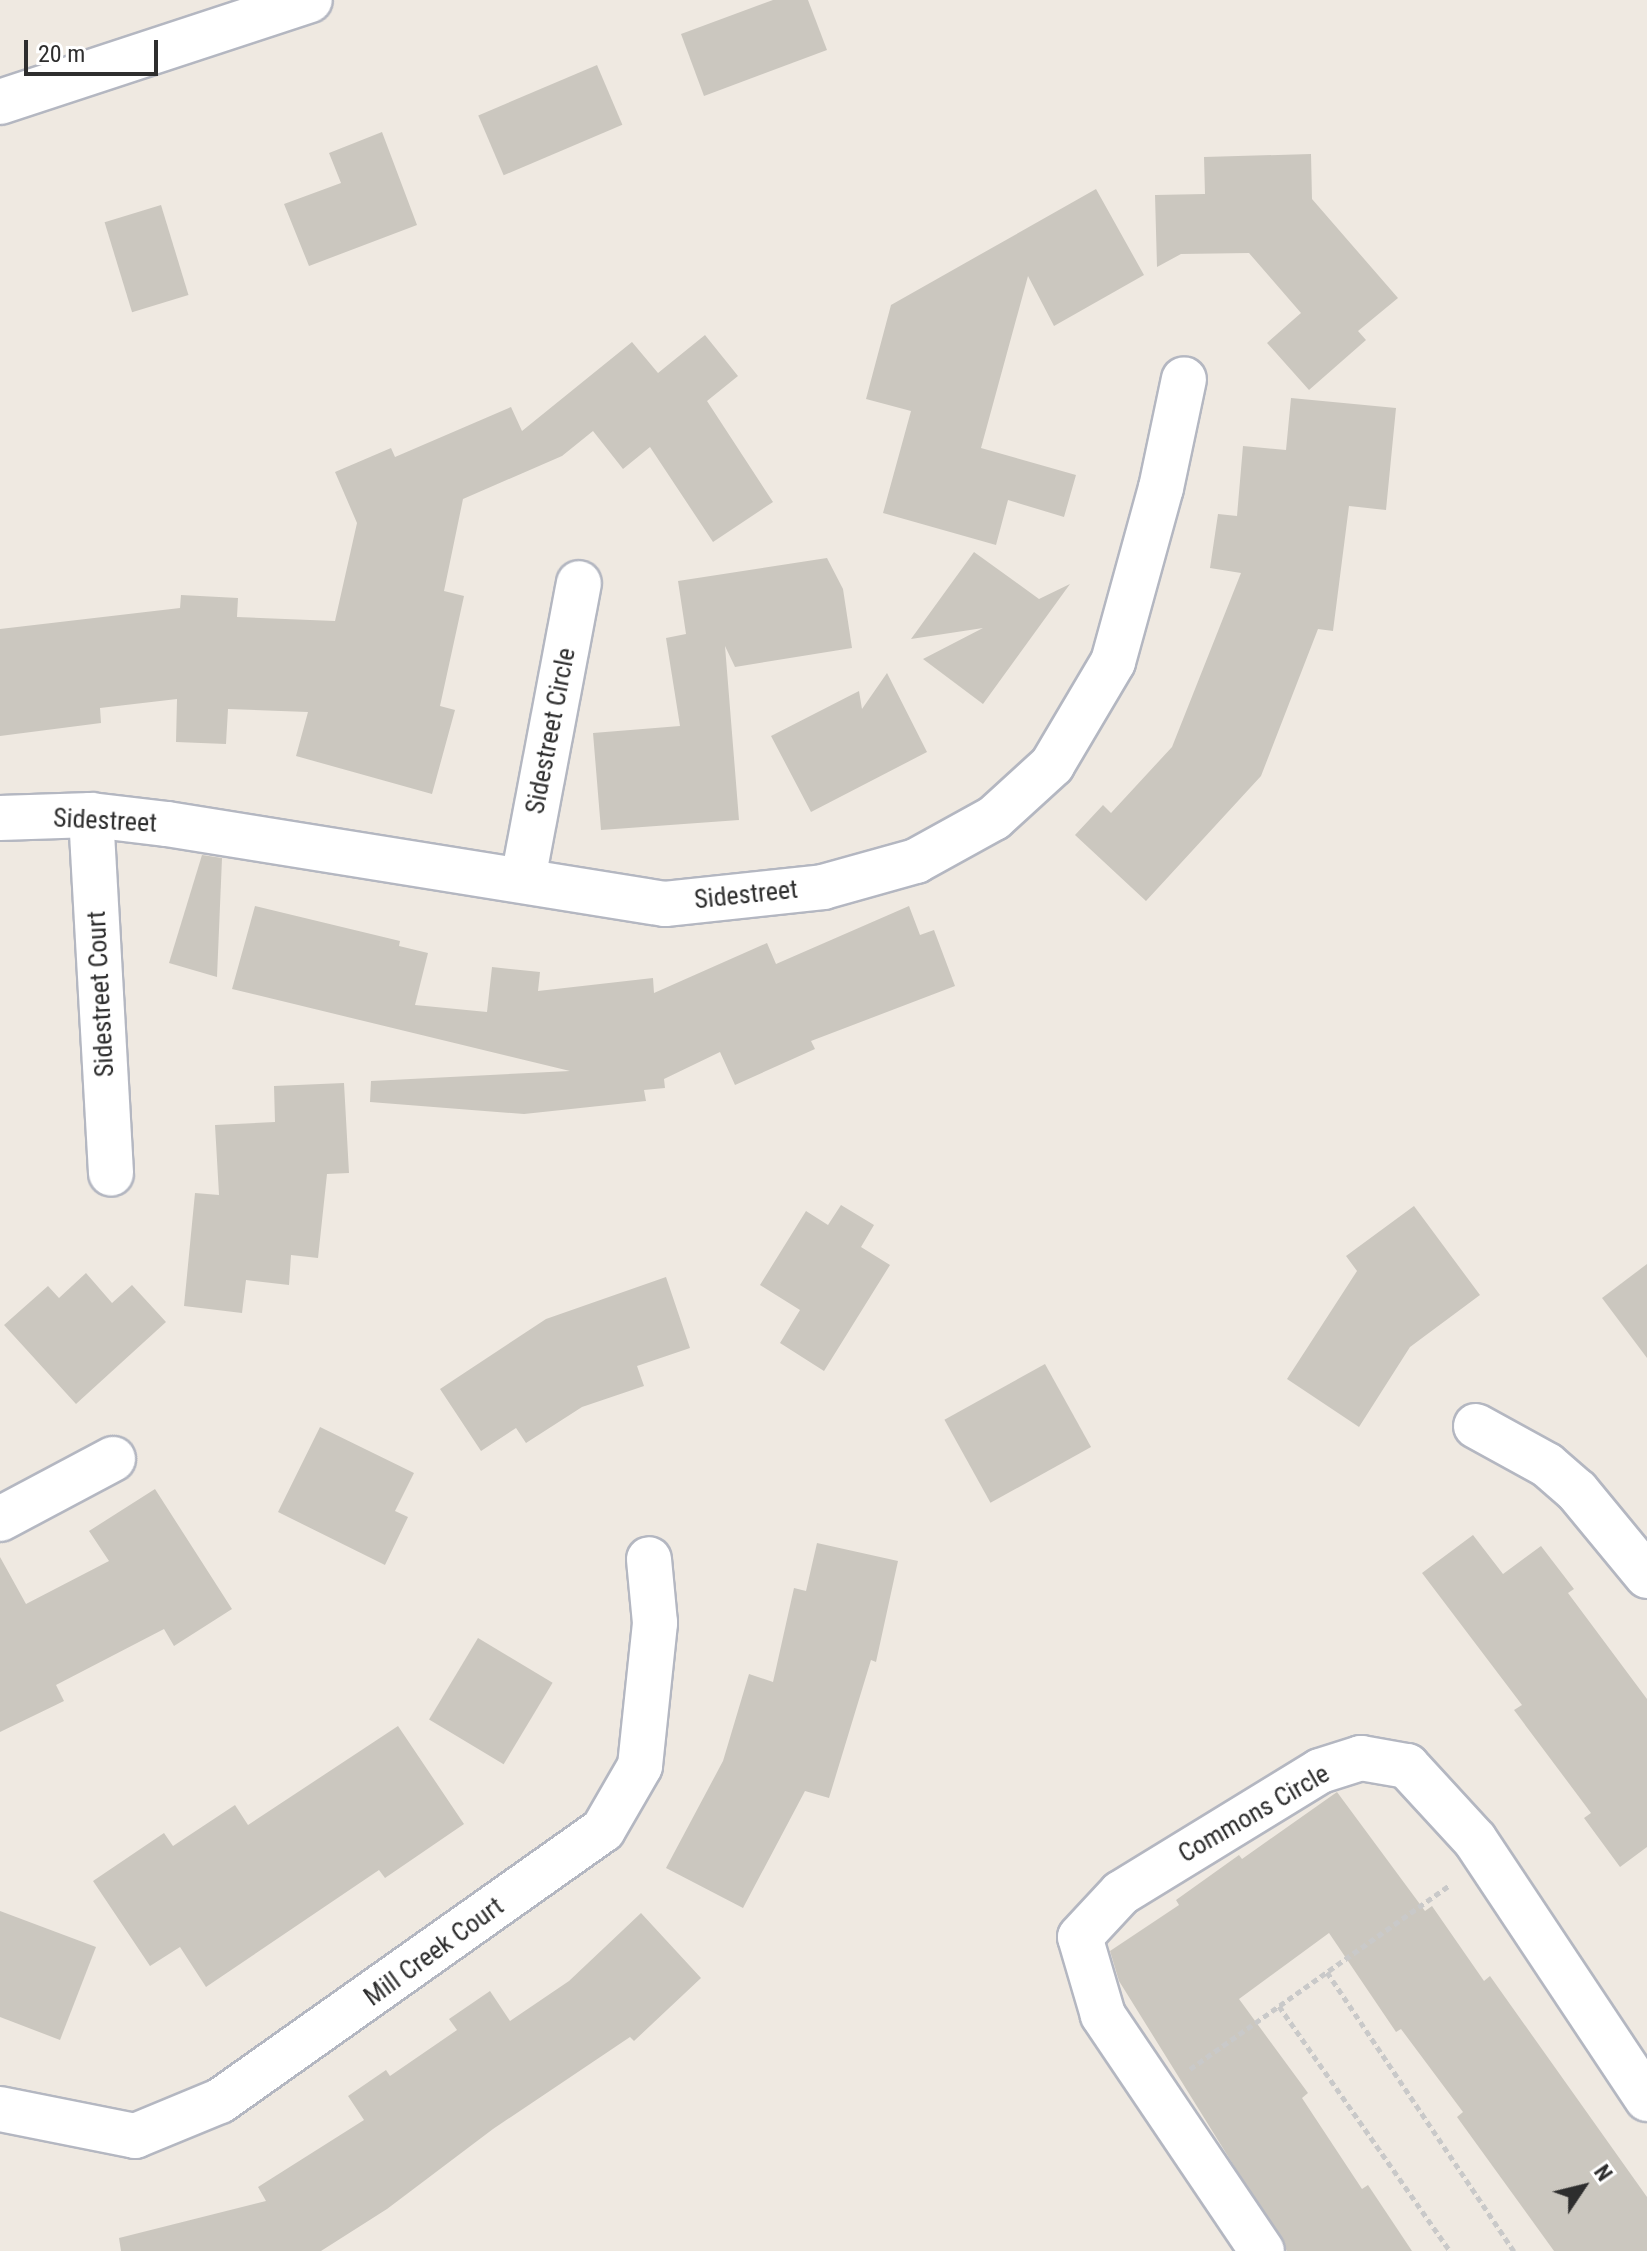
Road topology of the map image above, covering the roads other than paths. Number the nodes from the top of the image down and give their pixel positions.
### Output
1 (310, 0) edge
2 (0, 102) edge
3 (1184, 379) dead end
4 (579, 583) dead end
5 (91, 815) junction
6 (0, 818) edge
7 (523, 879) junction
8 (111, 1173) dead end
9 (1476, 1426) dead end
10 (113, 1459) dead end
11 (0, 1519) edge
12 (649, 1559) dead end
13 (1647, 1576) edge
14 (1647, 2099) edge
15 (0, 2109) edge
16 (1262, 2251) edge

1 - 2 street
3 - 7 street, Sidestreet
4 - 7 street, Sidestreet Circle
5 - 6 street, Sidestreet
5 - 7 street, Sidestreet
5 - 8 street, Sidestreet Court
9 - 13 street
10 - 11 street
12 - 15 street, Mill Creek Court
14 - 16 street, Commons Circle

